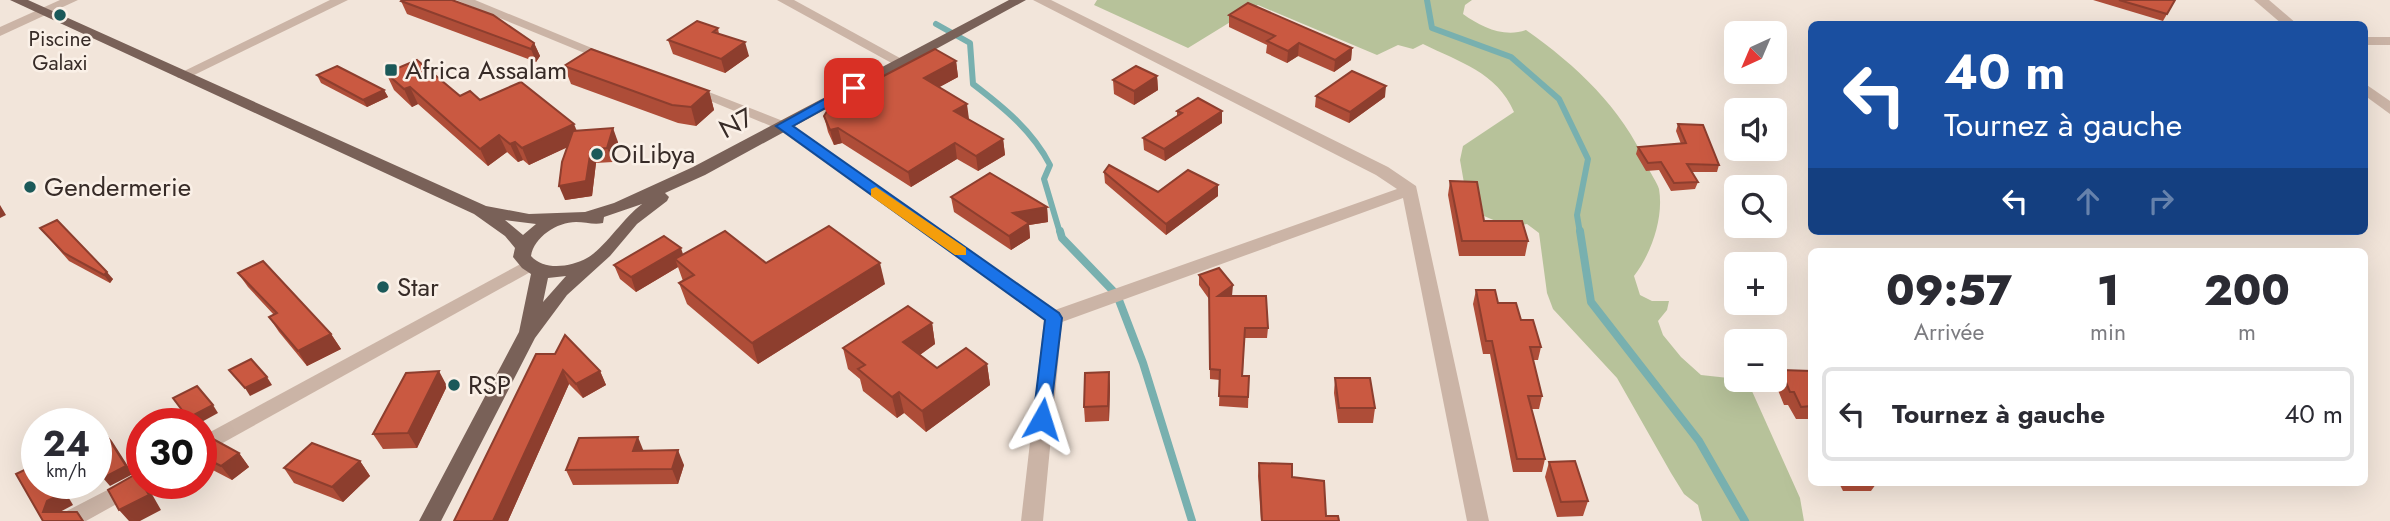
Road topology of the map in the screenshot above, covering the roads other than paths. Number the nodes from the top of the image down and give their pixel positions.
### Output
1 (17, 0) edge
2 (71, 0) edge
3 (341, 0) edge
4 (463, 0) edge
5 (784, 0) edge
6 (1019, 0) edge
7 (1040, 0) edge
8 (2261, 0) edge
9 (44, 12) junction
10 (2286, 21) edge
11 (0, 32) edge
12 (2368, 41) edge
13 (2390, 41) edge
14 (902, 63) junction
15 (629, 66) edge
16 (183, 75) junction
17 (680, 86) edge
18 (2368, 90) edge
19 (2390, 109) edge
20 (783, 126) junction
21 (699, 171) junction
22 (1410, 190) junction
23 (480, 210) junction
24 (586, 217) junction
25 (561, 219) junction
26 (611, 241) junction
27 (523, 246) junction
28 (591, 262) junction
29 (534, 268) junction
30 (1053, 318) junction
31 (527, 335) junction
32 (217, 438) edge
33 (126, 489) edge
34 (67, 521) edge
35 (430, 521) edge
36 (1032, 521) edge
37 (1478, 521) edge

1 - 9 main road
2 - 9 street
3 - 16 street
4 - 15 street
5 - 14 street
6 - 14 main road, N7
7 - 22 street
8 - 10 street
9 - 11 street
9 - 16 main road
12 - 13 street
14 - 20 main road, N7
16 - 23 main road
17 - 20 street
18 - 19 street
20 - 21 main road, N7
20 - 30 street
21 - 24 main road
21 - 26 main road
22 - 30 street
22 - 37 street
23 - 25 main road
23 - 27 main road
24 - 25 main road
24 - 26 main road
25 - 27 main road
26 - 28 main road
27 - 29 main road
28 - 29 main road
28 - 31 main road
29 - 31 main road
29 - 32 street
30 - 36 street
31 - 35 main road
33 - 34 street

